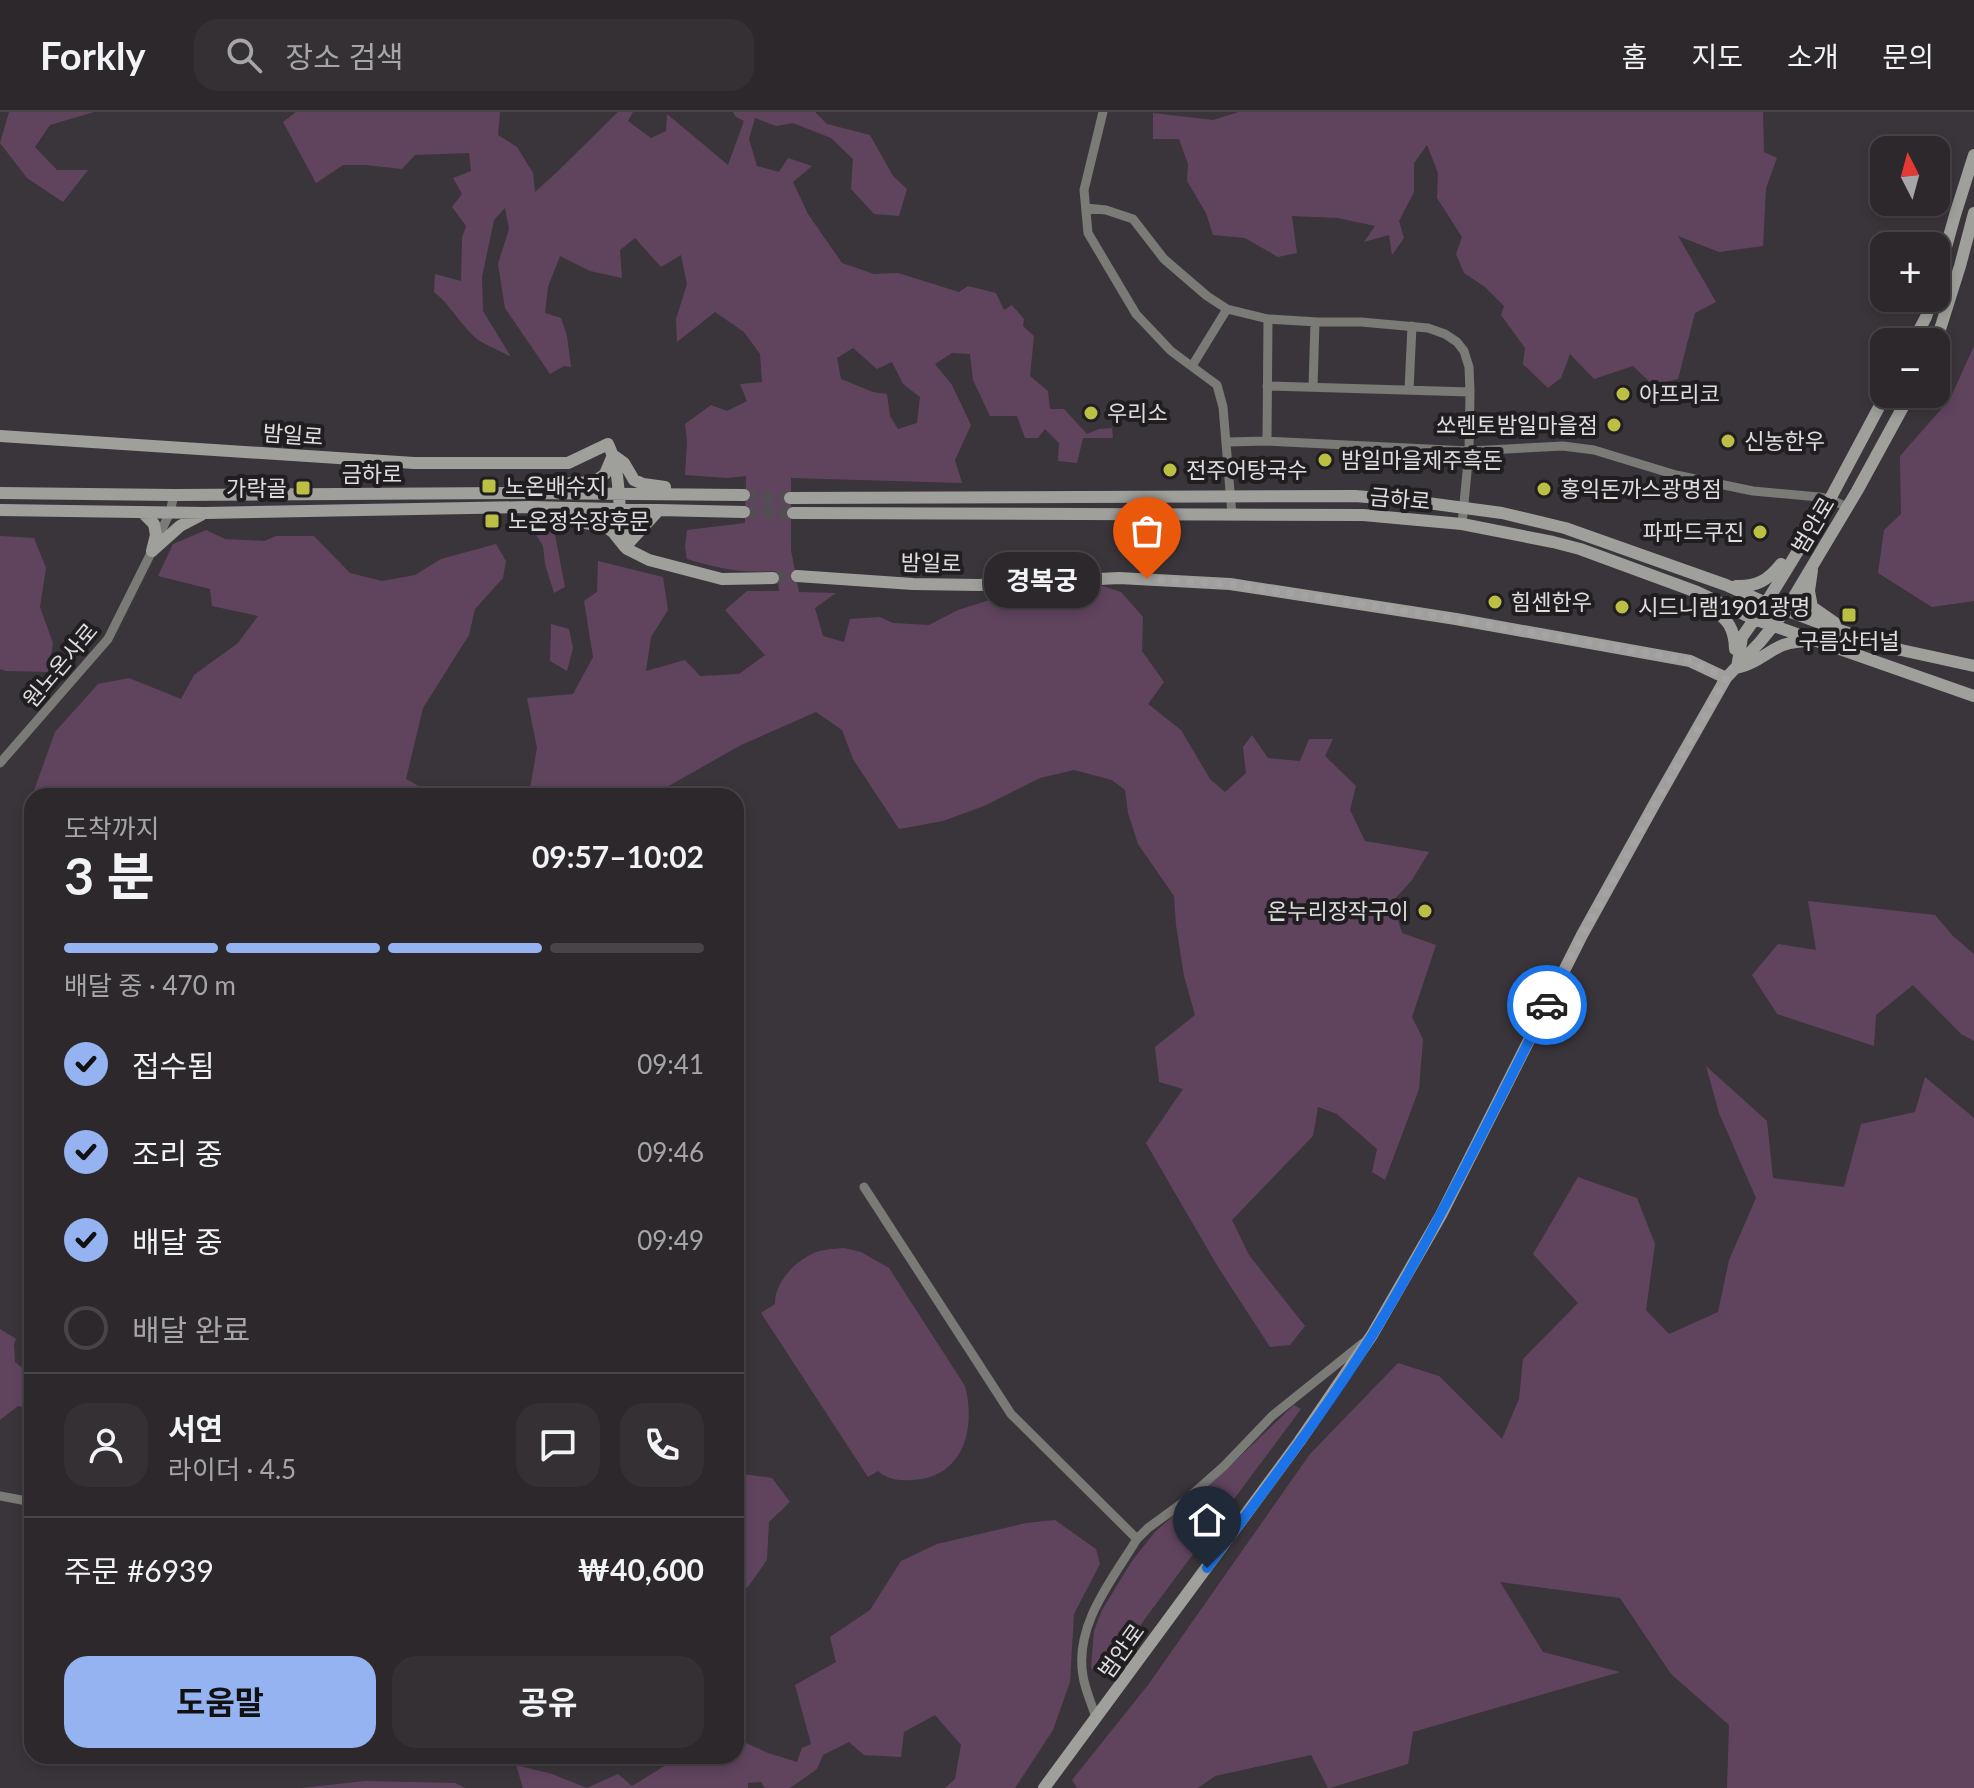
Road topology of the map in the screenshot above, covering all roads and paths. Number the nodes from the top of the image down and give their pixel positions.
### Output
1 (1103, 112) edge
2 (1974, 155) edge
3 (1086, 208) junction
4 (1974, 213) edge
5 (1950, 233) edge
6 (1227, 309) junction
7 (1268, 319) junction
8 (1315, 322) junction
9 (1412, 326) junction
10 (1940, 328) edge
11 (1192, 366) junction
12 (1267, 386) junction
13 (1313, 387) junction
14 (1409, 390) junction
15 (1470, 392) junction
16 (1879, 408) edge
17 (1902, 408) edge
18 (0, 436) edge
19 (1267, 441) junction
20 (1227, 442) junction
21 (1469, 451) junction
22 (613, 455) junction
23 (0, 493) edge
24 (526, 493) junction
25 (619, 493) junction
26 (174, 495) junction
27 (700, 495) junction
28 (744, 495) tunnel mouth
29 (1231, 497) junction
30 (790, 498) tunnel mouth
31 (1830, 499) junction
32 (530, 507) junction
33 (1464, 507) junction
34 (1847, 507) junction
35 (620, 509) junction
36 (0, 510) edge
37 (658, 511) junction
38 (142, 512) junction
39 (170, 512) junction
40 (744, 512) tunnel mouth
41 (205, 513) junction
42 (793, 513) tunnel mouth
43 (1232, 515) junction
44 (1462, 524) junction
45 (1800, 545) junction
46 (625, 547) junction
47 (152, 551) junction
48 (1814, 563) junction
49 (797, 576) tunnel mouth
50 (773, 578) tunnel mouth
51 (1726, 585) junction
52 (1697, 592) junction
53 (1766, 603) junction
54 (1786, 610) junction
55 (1754, 619) junction
56 (1772, 625) junction
57 (1842, 631) junction
58 (1818, 640) junction
59 (1974, 666) edge
60 (1737, 668) junction
61 (1726, 678) junction
62 (1974, 696) edge
63 (0, 763) edge
64 (864, 1187) dead end
65 (1372, 1335) junction
66 (0, 1496) edge
67 (24, 1500) edge
68 (1137, 1539) junction
69 (1096, 1718) junction
70 (1044, 1788) edge

1 - 3 street
2 - 5 main road
3 - 6 street
3 - 11 street
4 - 10 main road
6 - 7 street
6 - 11 street
7 - 8 street
7 - 12 street
8 - 9 street
8 - 13 street
9 - 14 street
9 - 15 street
11 - 20 street
12 - 13 street
12 - 19 street
13 - 14 street
14 - 15 street
15 - 21 street
16 - 31 main road, 범안로
17 - 34 main road, 범안로
18 - 22 main road, 밤일로
19 - 20 street
19 - 21 street
20 - 29 street
21 - 31 street
21 - 33 street
22 - 24 main road
22 - 25 main road
22 - 27 main road
23 - 26 main road, 금하로
24 - 25 main road, 금하로
24 - 26 main road, 금하로
25 - 27 main road, 금하로
25 - 35 main road
26 - 39 street, 원노온사로
27 - 28 main road, 금하로
29 - 30 main road, 금하로
29 - 33 main road, 금하로
29 - 43 street
31 - 34 street
31 - 45 main road, 범안로
32 - 35 main road, 금하로
32 - 41 main road, 금하로
32 - 46 main road
33 - 44 street
33 - 51 main road, 금하로
34 - 48 main road, 범안로
35 - 37 main road, 금하로
35 - 46 main road
36 - 38 main road, 금하로
37 - 40 main road, 금하로
37 - 46 main road
38 - 39 main road, 금하로
38 - 47 main road
39 - 41 main road, 금하로
39 - 47 street, 원노온사로
41 - 47 main road
42 - 43 main road, 금하로
43 - 44 main road, 금하로
44 - 52 main road, 금하로
45 - 51 main road
45 - 53 main road, 범안로
46 - 50 main road
47 - 63 street, 원노온사로
48 - 54 main road, 범안로
48 - 57 main road
49 - 61 main road, 밤일로
51 - 53 main road, 금하로
52 - 55 main road, 금하로
52 - 60 main road
53 - 54 main road, 금하로
53 - 55 main road, 범안로
54 - 56 main road, 범안로
54 - 57 main road, 금하로
55 - 56 main road, 금하로
55 - 60 main road, 범안로
56 - 58 main road, 금하로
56 - 60 main road, 범안로
57 - 59 main road, 금하로
58 - 60 main road
58 - 62 main road, 금하로
60 - 61 main road, 범안로
61 - 65 main road, 범안로
64 - 68 street
65 - 68 street
65 - 69 main road, 범안로
66 - 67 street
68 - 69 street
69 - 70 main road, 범안로

